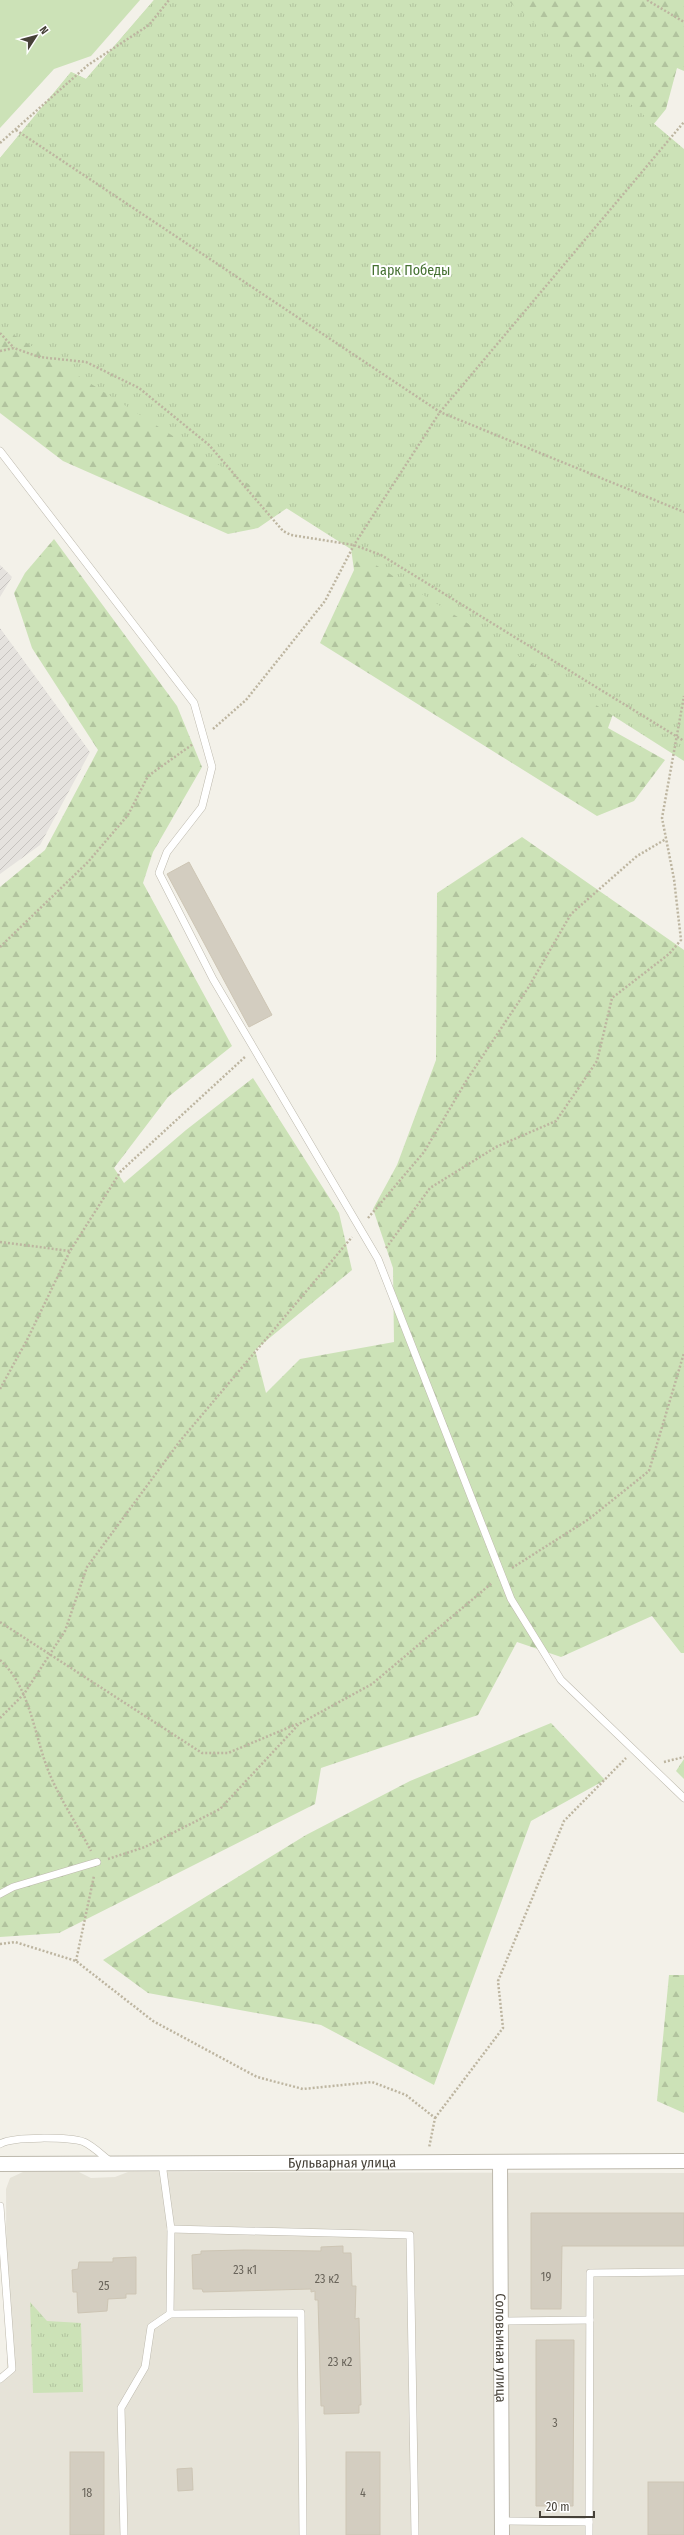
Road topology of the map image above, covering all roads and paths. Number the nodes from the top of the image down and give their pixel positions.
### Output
1 (169, 0) edge
2 (647, 0) edge
3 (684, 22) edge
4 (684, 122) edge
5 (16, 130) junction
6 (0, 143) edge
7 (0, 333) edge
8 (14, 348) junction
9 (0, 351) edge
10 (440, 412) junction
11 (0, 450) edge
12 (684, 512) edge
13 (354, 545) junction
14 (684, 696) edge
15 (204, 737) junction
16 (676, 737) junction
17 (684, 742) edge
18 (666, 839) junction
19 (0, 947) edge
20 (253, 1049) junction
21 (360, 1228) junction
22 (0, 1242) edge
23 (70, 1251) junction
24 (378, 1259) junction
25 (684, 1353) edge
26 (0, 1390) edge
27 (501, 1575) junction
28 (0, 1622) edge
29 (48, 1654) junction
30 (0, 1660) edge
31 (24, 1694) junction
32 (0, 1718) edge
33 (299, 1724) junction
34 (634, 1750) junction
35 (684, 1798) edge
36 (98, 1862) junction
37 (0, 1894) edge
38 (0, 1944) edge
39 (76, 1961) junction
40 (435, 2118) junction
41 (0, 2144) edge
42 (684, 2161) edge
43 (112, 2162) junction
44 (426, 2162) junction
45 (500, 2162) junction
46 (162, 2163) junction
47 (0, 2164) edge
48 (0, 2206) edge
49 (171, 2229) junction
50 (684, 2272) edge
51 (170, 2314) junction
52 (590, 2320) junction
53 (501, 2321) junction
54 (0, 2380) edge
55 (589, 2522) junction
56 (502, 2528) edge
57 (124, 2535) edge
58 (303, 2535) edge
59 (415, 2535) edge
60 (588, 2535) edge

1 - 5 path
2 - 3 path
4 - 10 path
5 - 6 path
5 - 10 path
7 - 8 path
8 - 9 path
8 - 13 path
10 - 12 path
10 - 13 path
11 - 15 lane
13 - 15 path
13 - 16 path
14 - 16 path
15 - 19 path
15 - 20 lane
16 - 17 path
16 - 18 path
18 - 21 path
18 - 24 path
20 - 21 lane
20 - 23 path
21 - 24 lane
21 - 29 path
22 - 23 path
23 - 26 path
24 - 27 lane
25 - 27 path
27 - 33 path
27 - 34 lane
28 - 29 path
29 - 31 path
29 - 33 path
30 - 31 path
31 - 32 path
31 - 36 path
33 - 36 path
34 - 35 lane
34 - 40 path
36 - 37 lane
36 - 39 path
38 - 39 path
39 - 40 path
40 - 44 path
41 - 43 lane
42 - 45 street, Бульварная улица
43 - 46 street, Бульварная улица
43 - 47 street, Бульварная улица
44 - 45 street, Бульварная улица
44 - 46 street, Бульварная улица
45 - 53 street, Соловьиная улица
46 - 49 lane
48 - 54 lane
49 - 51 lane
49 - 59 lane
50 - 52 lane
51 - 57 lane
51 - 58 lane
52 - 53 lane
52 - 55 lane
53 - 56 street, Соловьиная улица
55 - 56 lane
55 - 60 lane

